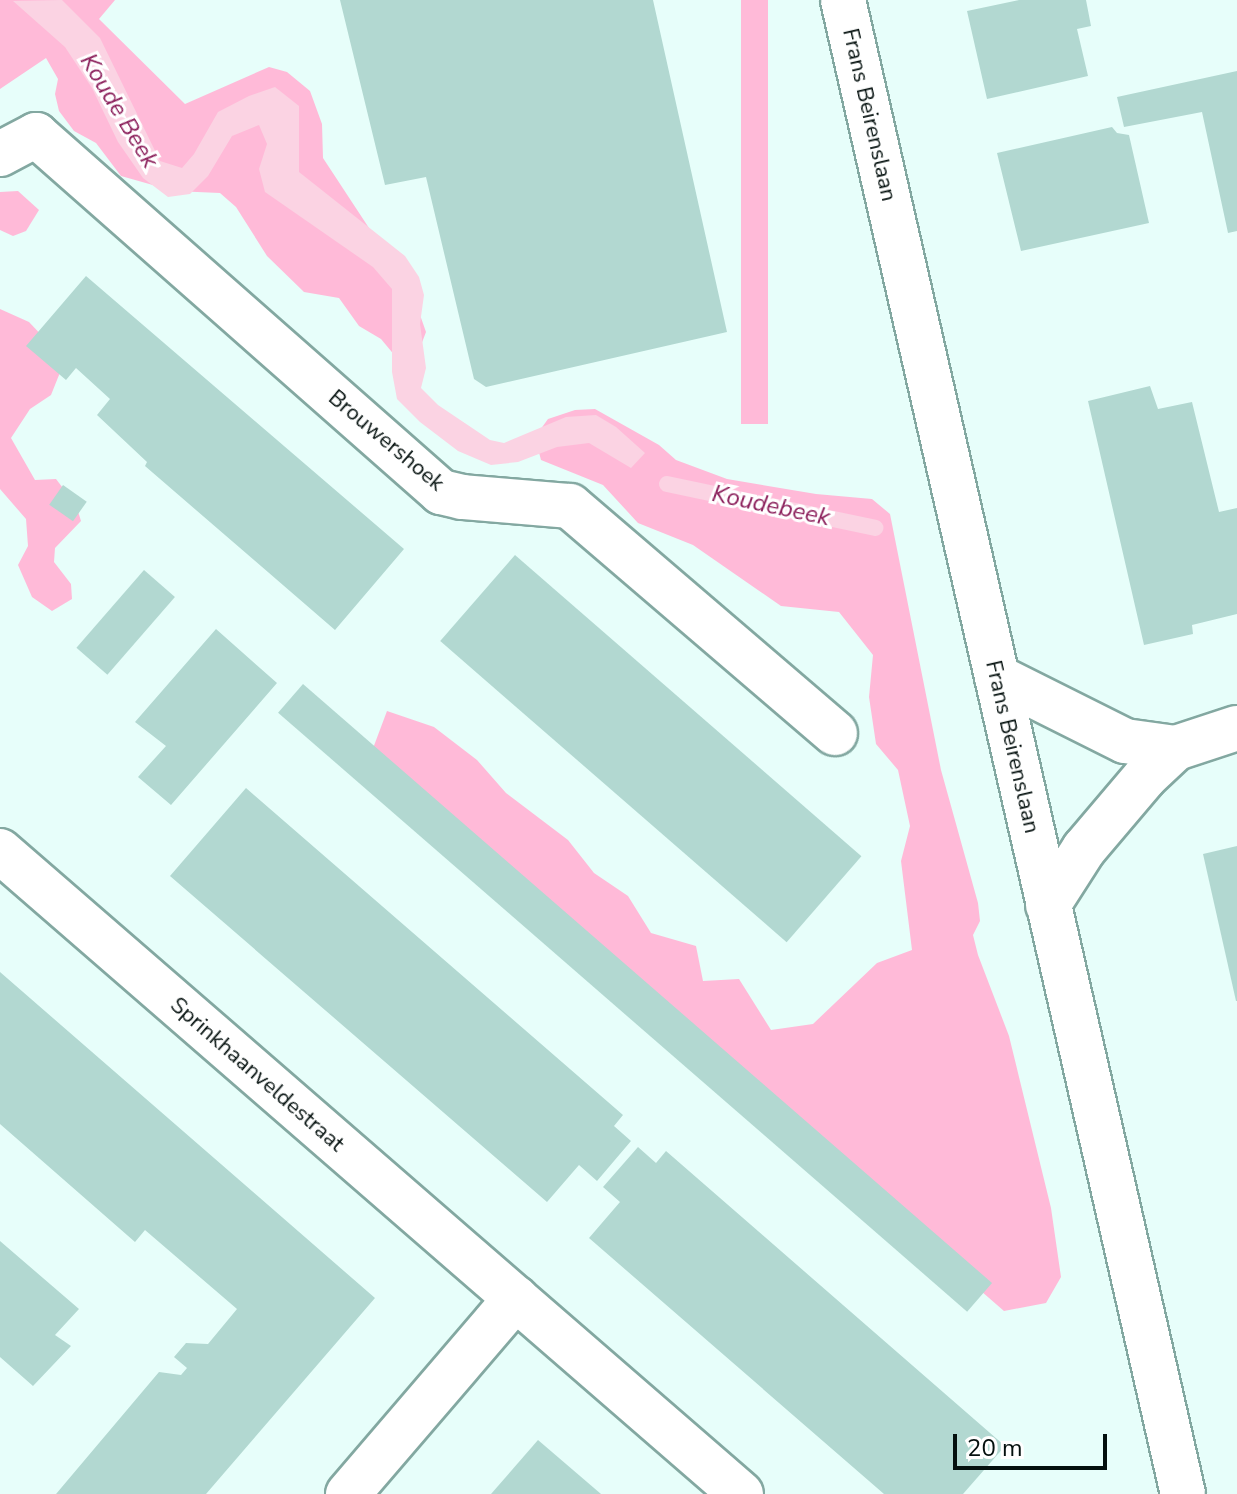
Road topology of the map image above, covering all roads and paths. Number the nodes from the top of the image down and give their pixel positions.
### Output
1 (843, 0) edge
2 (0, 154) edge
3 (997, 677) junction
4 (1237, 728) edge
5 (835, 733) dead end
6 (1176, 748) junction
7 (0, 851) edge
8 (1048, 905) junction
9 (516, 1298) junction
10 (348, 1494) edge
11 (741, 1494) edge
12 (1183, 1494) edge

1 - 3 street, Frans Beirenslaan
2 - 5 street, Brouwershoek
3 - 6 street
3 - 8 street, Frans Beirenslaan
4 - 6 street
6 - 8 street
7 - 9 street, Sprinkhaanveldestraat
8 - 12 street, Frans Beirenslaan
9 - 10 street
9 - 11 street, Sprinkhaanveldestraat

